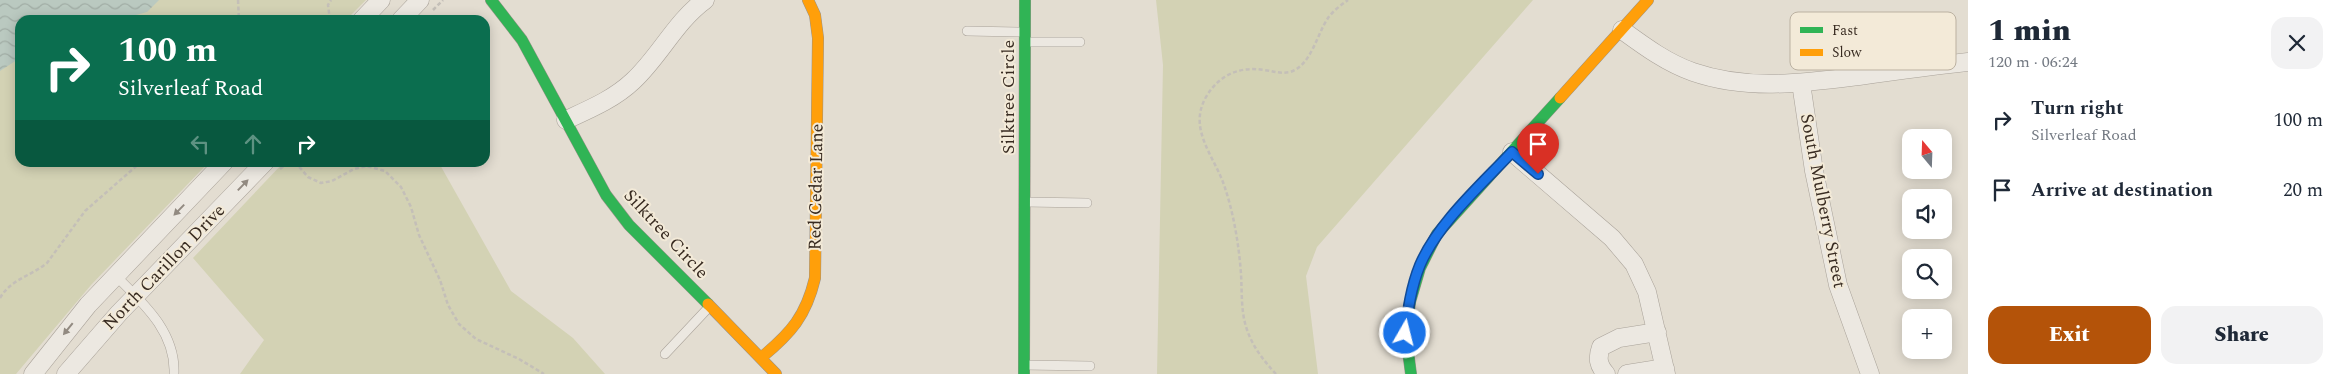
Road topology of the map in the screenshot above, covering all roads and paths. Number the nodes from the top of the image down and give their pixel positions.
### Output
1 (238, 0) edge
2 (331, 0) edge
3 (381, 0) edge
4 (420, 0) edge
5 (491, 0) edge
6 (705, 0) edge
7 (808, 0) edge
8 (1025, 0) edge
9 (1348, 0) edge
10 (1648, 0) edge
11 (239, 15) edge
12 (329, 15) edge
13 (367, 15) edge
14 (406, 15) edge
15 (1622, 30) junction
16 (966, 31) dead end
17 (1025, 37) junction
18 (1080, 42) dead end
19 (1904, 70) edge
20 (1801, 83) junction
21 (566, 120) junction
22 (1512, 152) junction
23 (135, 167) edge
24 (219, 167) edge
25 (260, 167) edge
26 (299, 167) edge
27 (363, 167) edge
28 (371, 167) edge
29 (1025, 202) junction
30 (1086, 203) dead end
31 (116, 276) junction
32 (136, 296) junction
33 (0, 298) edge
34 (710, 306) junction
35 (1657, 332) junction
36 (665, 354) dead end
37 (762, 357) junction
38 (1090, 366) dead end
39 (1024, 369) edge
40 (1665, 371) edge
41 (33, 374) edge
42 (66, 374) edge
43 (174, 374) edge
44 (544, 374) edge
45 (776, 374) edge
46 (1276, 374) edge
47 (1411, 374) edge
48 (1606, 374) edge
49 (1627, 374) edge
50 (1870, 374) edge

1 - 11 path
2 - 12 path
3 - 13 street
4 - 14 street
5 - 21 street, Silktree Circle
6 - 21 street
7 - 37 street, Red Cedar Lane
8 - 17 street, Silktree Circle
9 - 46 path
10 - 15 street
15 - 20 street
15 - 22 street
16 - 17 lane
17 - 18 lane
17 - 29 street, Silktree Circle
19 - 20 street
20 - 50 street, South Mulberry Street
21 - 34 street, Silktree Circle
22 - 35 street
22 - 47 street
23 - 33 path
24 -> 31 street, North Carillon Drive
32 -> 25 street, North Carillon Drive
26 - 27 path
28 - 44 path
29 - 30 lane
29 - 39 street, Silktree Circle
31 - 32 lane
31 -> 41 street, North Carillon Drive
32 - 42 street, North Carillon Drive
32 - 43 lane
34 - 36 lane
34 - 37 street, Silktree Circle
35 - 40 street
35 - 48 street
37 - 45 street, Silktree Circle
38 - 39 lane
40 - 49 street

